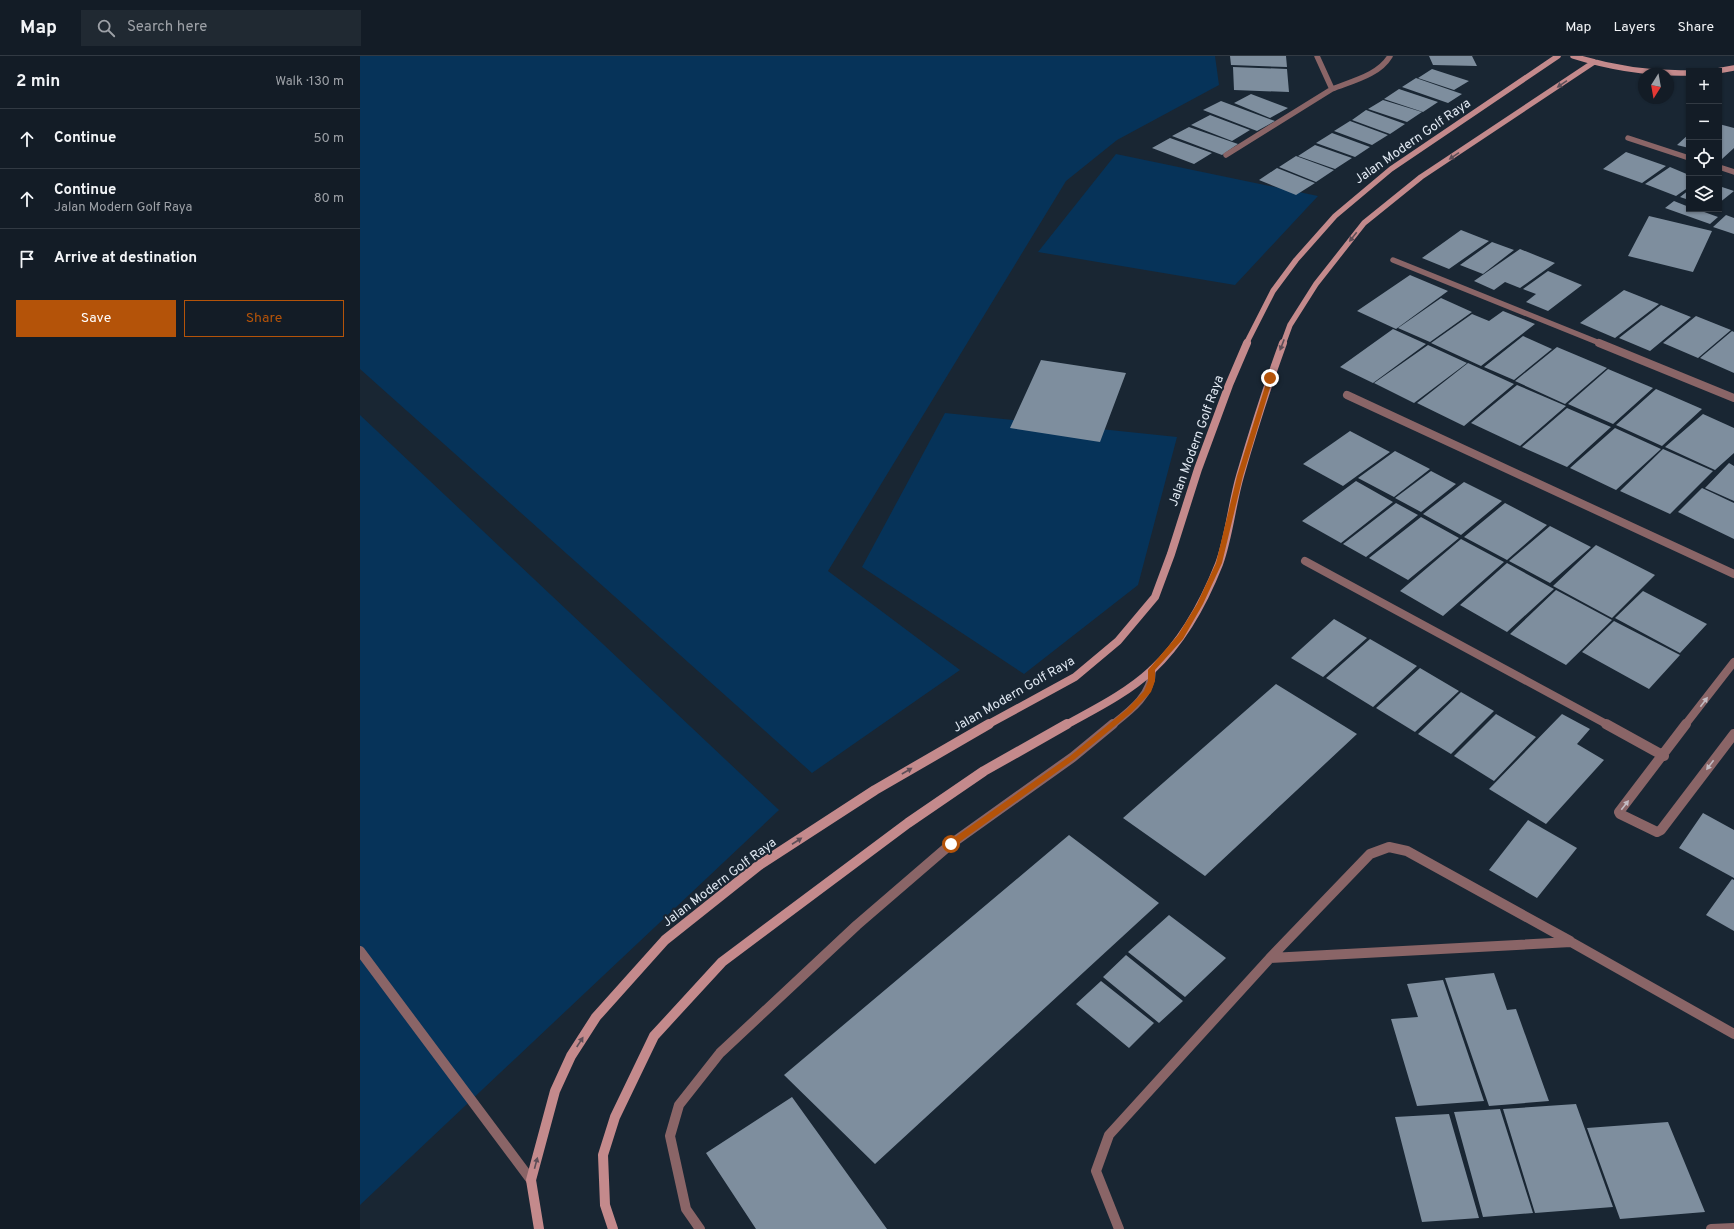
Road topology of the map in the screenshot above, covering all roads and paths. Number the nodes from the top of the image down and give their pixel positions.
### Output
1 (1317, 56) edge
2 (1390, 56) edge
3 (1558, 56) edge
4 (1573, 56) edge
5 (1594, 62) junction
6 (1734, 68) edge
7 (1722, 70) edge
8 (1686, 73) edge
9 (1332, 89) junction
10 (1628, 138) dead end
11 (1226, 156) dead end
12 (1686, 157) edge
13 (1722, 168) edge
14 (1734, 172) edge
15 (1393, 260) dead end
16 (1347, 395) dead end
17 (1734, 398) edge
18 (1305, 561) dead end
19 (1734, 574) edge
20 (1734, 662) edge
21 (1152, 670) junction
22 (1734, 734) edge
23 (1664, 756) junction
24 (1571, 942) junction
25 (360, 951) edge
26 (1270, 958) junction
27 (1734, 1034) edge
28 (531, 1180) junction
29 (1734, 1228) edge
30 (539, 1229) edge
31 (613, 1229) edge
32 (700, 1229) edge
33 (1119, 1229) edge
34 (1711, 1229) edge

1 - 9 street
2 - 9 street
28 -> 3 street, Jalan Modern Golf Raya
4 - 5 street
5 - 8 street
5 -> 21 street
6 - 7 street
9 - 11 street
10 - 12 street
13 - 14 street
15 - 17 street
16 - 19 street
18 - 23 street
23 -> 20 street
21 - 31 street
21 - 32 street
22 -> 23 street
24 - 26 street
24 - 26 street
24 - 27 street
25 - 28 street
26 - 33 street
28 - 30 street, Jalan Modern Golf Raya
29 - 34 street

